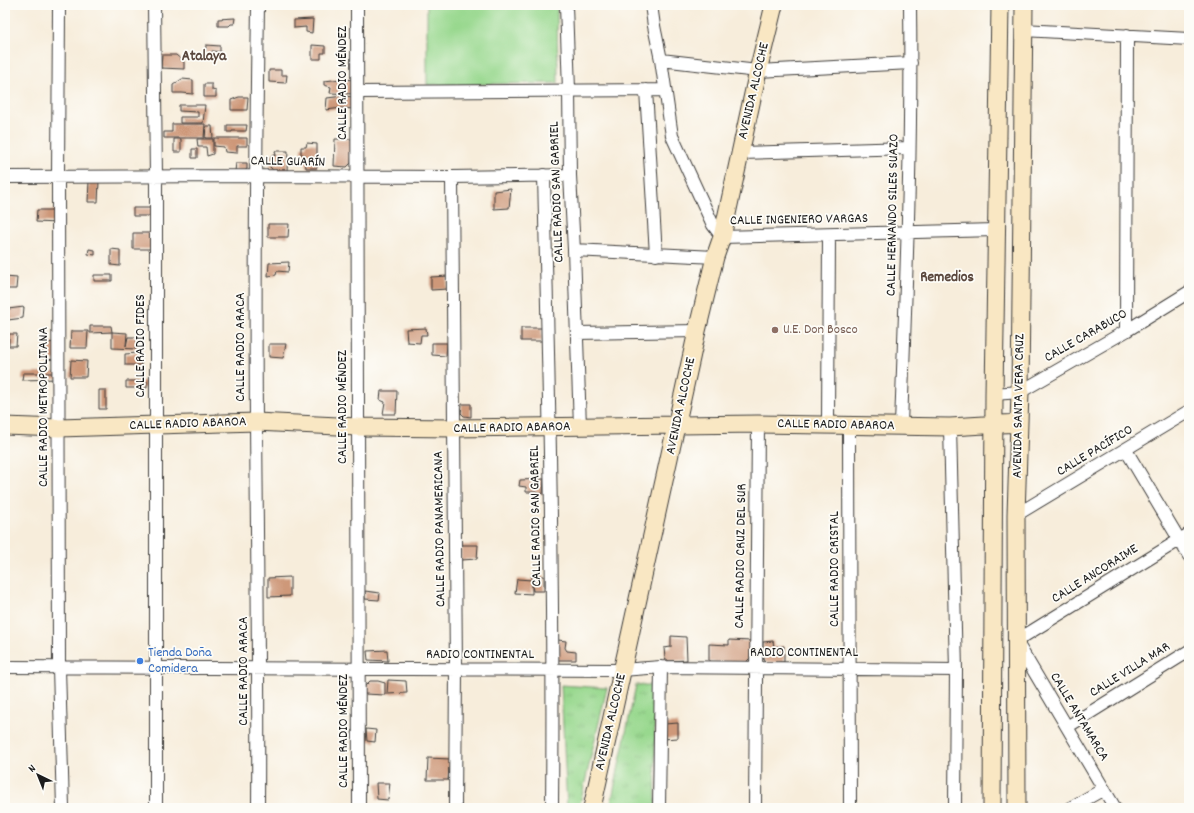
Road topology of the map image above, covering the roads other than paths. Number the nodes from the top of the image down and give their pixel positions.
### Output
1 (59, 5) edge
2 (154, 5) edge
3 (258, 5) edge
4 (357, 5) edge
5 (566, 5) edge
6 (651, 5) edge
7 (774, 5) edge
8 (910, 5) edge
9 (1000, 5) edge
10 (1024, 5) edge
11 (1024, 30) junction
12 (1127, 36) junction
13 (1189, 39) edge
14 (661, 60) junction
15 (911, 63) junction
16 (758, 71) junction
17 (569, 90) junction
18 (646, 90) junction
19 (665, 90) junction
20 (358, 92) junction
21 (910, 148) junction
22 (740, 153) junction
23 (570, 175) junction
24 (255, 176) junction
25 (544, 176) junction
26 (5, 177) edge
27 (58, 177) junction
28 (156, 177) junction
29 (358, 177) junction
30 (452, 177) junction
31 (996, 230) junction
32 (908, 232) junction
33 (830, 235) junction
34 (722, 237) junction
35 (574, 250) junction
36 (656, 255) junction
37 (716, 257) junction
38 (1189, 292) edge
39 (697, 331) junction
40 (1126, 331) junction
41 (576, 333) junction
42 (1020, 392) junction
43 (994, 394) junction
44 (1189, 411) edge
45 (256, 422) junction
46 (1019, 423) junction
47 (677, 424) junction
48 (758, 424) junction
49 (156, 425) junction
50 (828, 425) junction
51 (994, 425) junction
52 (5, 426) edge
53 (849, 426) junction
54 (901, 426) junction
55 (358, 427) junction
56 (550, 427) junction
57 (580, 427) junction
58 (950, 427) junction
59 (59, 428) junction
60 (454, 428) junction
61 (1126, 450) junction
62 (1016, 515) junction
63 (1184, 537) edge
64 (1189, 556) edge
65 (1016, 641) junction
66 (1189, 652) edge
67 (5, 667) edge
68 (156, 667) junction
69 (661, 667) junction
70 (59, 668) junction
71 (259, 668) junction
72 (755, 668) junction
73 (850, 668) junction
74 (358, 669) junction
75 (456, 670) junction
76 (553, 670) junction
77 (622, 670) junction
78 (956, 670) junction
79 (1067, 728) junction
80 (1104, 789) junction
81 (63, 808) edge
82 (156, 808) edge
83 (258, 808) edge
84 (360, 808) edge
85 (455, 808) edge
86 (552, 808) edge
87 (592, 808) edge
88 (659, 808) edge
89 (755, 808) edge
90 (850, 808) edge
91 (955, 808) edge
92 (992, 808) edge
93 (1017, 808) edge
94 (1070, 808) edge
95 (1115, 808) edge

1 - 27 street, CALLE RADIO METROPOLITANA
2 - 28 street, CALLE RADIO FIDES
3 - 24 street, CALLE RADIO ARACA
4 - 20 street, CALLE RADIO MÉNDEZ
5 - 17 street, CALLE RADIO SAN GABRIEL
6 - 14 street
7 - 16 street, AVENIDA ALCOCHE
8 - 15 street, CALLE HERNANDO SILES SUAZO
9 - 31 street, AVENIDA SANTA VERA CRUZ
10 - 11 street, AVENIDA SANTA VERA CRUZ
11 - 12 street
11 - 42 street, AVENIDA SANTA VERA CRUZ
12 - 13 street
12 - 40 street
14 - 16 street
14 - 19 street
15 - 16 street
15 - 21 street, CALLE HERNANDO SILES SUAZO
16 - 22 street, AVENIDA ALCOCHE
17 - 18 street
17 - 20 street
17 - 23 street, CALLE RADIO SAN GABRIEL
18 - 19 street
18 - 36 street
19 - 34 street
20 - 29 street, CALLE RADIO MÉNDEZ
21 - 22 street
21 - 32 street, CALLE HERNANDO SILES SUAZO
22 - 34 street, AVENIDA ALCOCHE
23 - 25 street, CALLE GUARÍN
23 - 35 street, CALLE RADIO SAN GABRIEL
24 - 28 street, CALLE GUARÍN
24 - 29 street, CALLE GUARÍN
24 - 45 street, CALLE RADIO ARACA
25 - 30 street, CALLE GUARÍN
25 - 56 street, CALLE RADIO SAN GABRIEL
26 - 27 street, CALLE GUARÍN
27 - 28 street, CALLE GUARÍN
27 - 59 street, CALLE RADIO METROPOLITANA
28 - 49 street, CALLE RADIO FIDES
29 - 30 street, CALLE GUARÍN
29 - 55 street, CALLE RADIO MÉNDEZ
30 - 60 street, CALLE RADIO PANAMERICANA
31 - 32 street, CALLE INGENIERO VARGAS
31 - 43 street, AVENIDA SANTA VERA CRUZ
32 - 33 street, CALLE INGENIERO VARGAS
32 - 54 street, CALLE HERNANDO SILES SUAZO
33 - 34 street, CALLE INGENIERO VARGAS
33 - 50 street
34 - 37 street, AVENIDA ALCOCHE
35 - 36 street
35 - 41 street, CALLE RADIO SAN GABRIEL
36 - 37 street
37 - 39 street, AVENIDA ALCOCHE
38 - 40 street, CALLE CARABUCO
39 - 41 street
39 - 47 street, AVENIDA ALCOCHE
40 - 42 street, CALLE CARABUCO
41 - 57 street, CALLE RADIO SAN GABRIEL
42 - 43 street, CALLE CARABUCO
42 - 46 street, AVENIDA SANTA VERA CRUZ
43 - 51 street, AVENIDA SANTA VERA CRUZ
44 - 61 street, CALLE PACÍFICO
45 - 49 street, CALLE RADIO ABAROA
45 - 55 street, CALLE RADIO ABAROA
45 - 71 street, CALLE RADIO ARACA
46 - 51 street, CALLE RADIO ABAROA
46 - 62 street, AVENIDA SANTA VERA CRUZ
47 - 48 street, CALLE RADIO ABAROA
47 - 57 street, CALLE RADIO ABAROA
47 - 77 street, AVENIDA ALCOCHE
48 - 50 street, CALLE RADIO ABAROA
48 - 72 street, CALLE RADIO CRUZ DEL SUR
49 - 59 street, CALLE RADIO ABAROA
49 - 68 street, CALLE RADIO FIDES
50 - 53 street, CALLE RADIO ABAROA
51 - 58 street, CALLE RADIO ABAROA
51 - 92 street, AVENIDA SANTA VERA CRUZ
52 - 59 street, CALLE RADIO ABAROA
53 - 54 street, CALLE RADIO ABAROA
53 - 73 street, CALLE RADIO CRISTAL
54 - 58 street, CALLE RADIO ABAROA
55 - 60 street, CALLE RADIO ABAROA
55 - 74 street, CALLE RADIO MÉNDEZ
56 - 57 street, CALLE RADIO ABAROA
56 - 60 street, CALLE RADIO ABAROA
56 - 76 street, CALLE RADIO SAN GABRIEL
58 - 78 street
59 - 70 street, CALLE RADIO METROPOLITANA
60 - 75 street, CALLE RADIO PANAMERICANA
61 - 62 street, CALLE PACÍFICO
61 - 63 street
62 - 65 street, AVENIDA SANTA VERA CRUZ
63 - 64 street
63 - 65 street, CALLE ANCORAIME
65 - 79 street, CALLE ANTAMARCA
65 - 93 street, AVENIDA SANTA VERA CRUZ
66 - 79 street, CALLE VILLA MAR
67 - 70 street, RADIO CONTINENTAL
68 - 70 street, RADIO CONTINENTAL
68 - 71 street, RADIO CONTINENTAL
68 - 82 street, CALLE RADIO FIDES
69 - 72 street, RADIO CONTINENTAL
69 - 77 street, RADIO CONTINENTAL
69 - 88 street
70 - 81 street, CALLE RADIO METROPOLITANA
71 - 74 street, RADIO CONTINENTAL
71 - 83 street, CALLE RADIO ARACA
72 - 73 street, RADIO CONTINENTAL
72 - 89 street, CALLE RADIO CRUZ DEL SUR
73 - 78 street, RADIO CONTINENTAL
73 - 90 street, CALLE RADIO CRISTAL
74 - 75 street, RADIO CONTINENTAL
74 - 84 street, CALLE RADIO MÉNDEZ
75 - 76 street, RADIO CONTINENTAL
75 - 85 street, CALLE RADIO PANAMERICANA
76 - 77 street, RADIO CONTINENTAL
76 - 86 street, CALLE RADIO SAN GABRIEL
77 - 87 street, AVENIDA ALCOCHE
78 - 91 street
79 - 80 street, CALLE ANTAMARCA
80 - 94 street
80 - 95 street, CALLE ANTAMARCA

